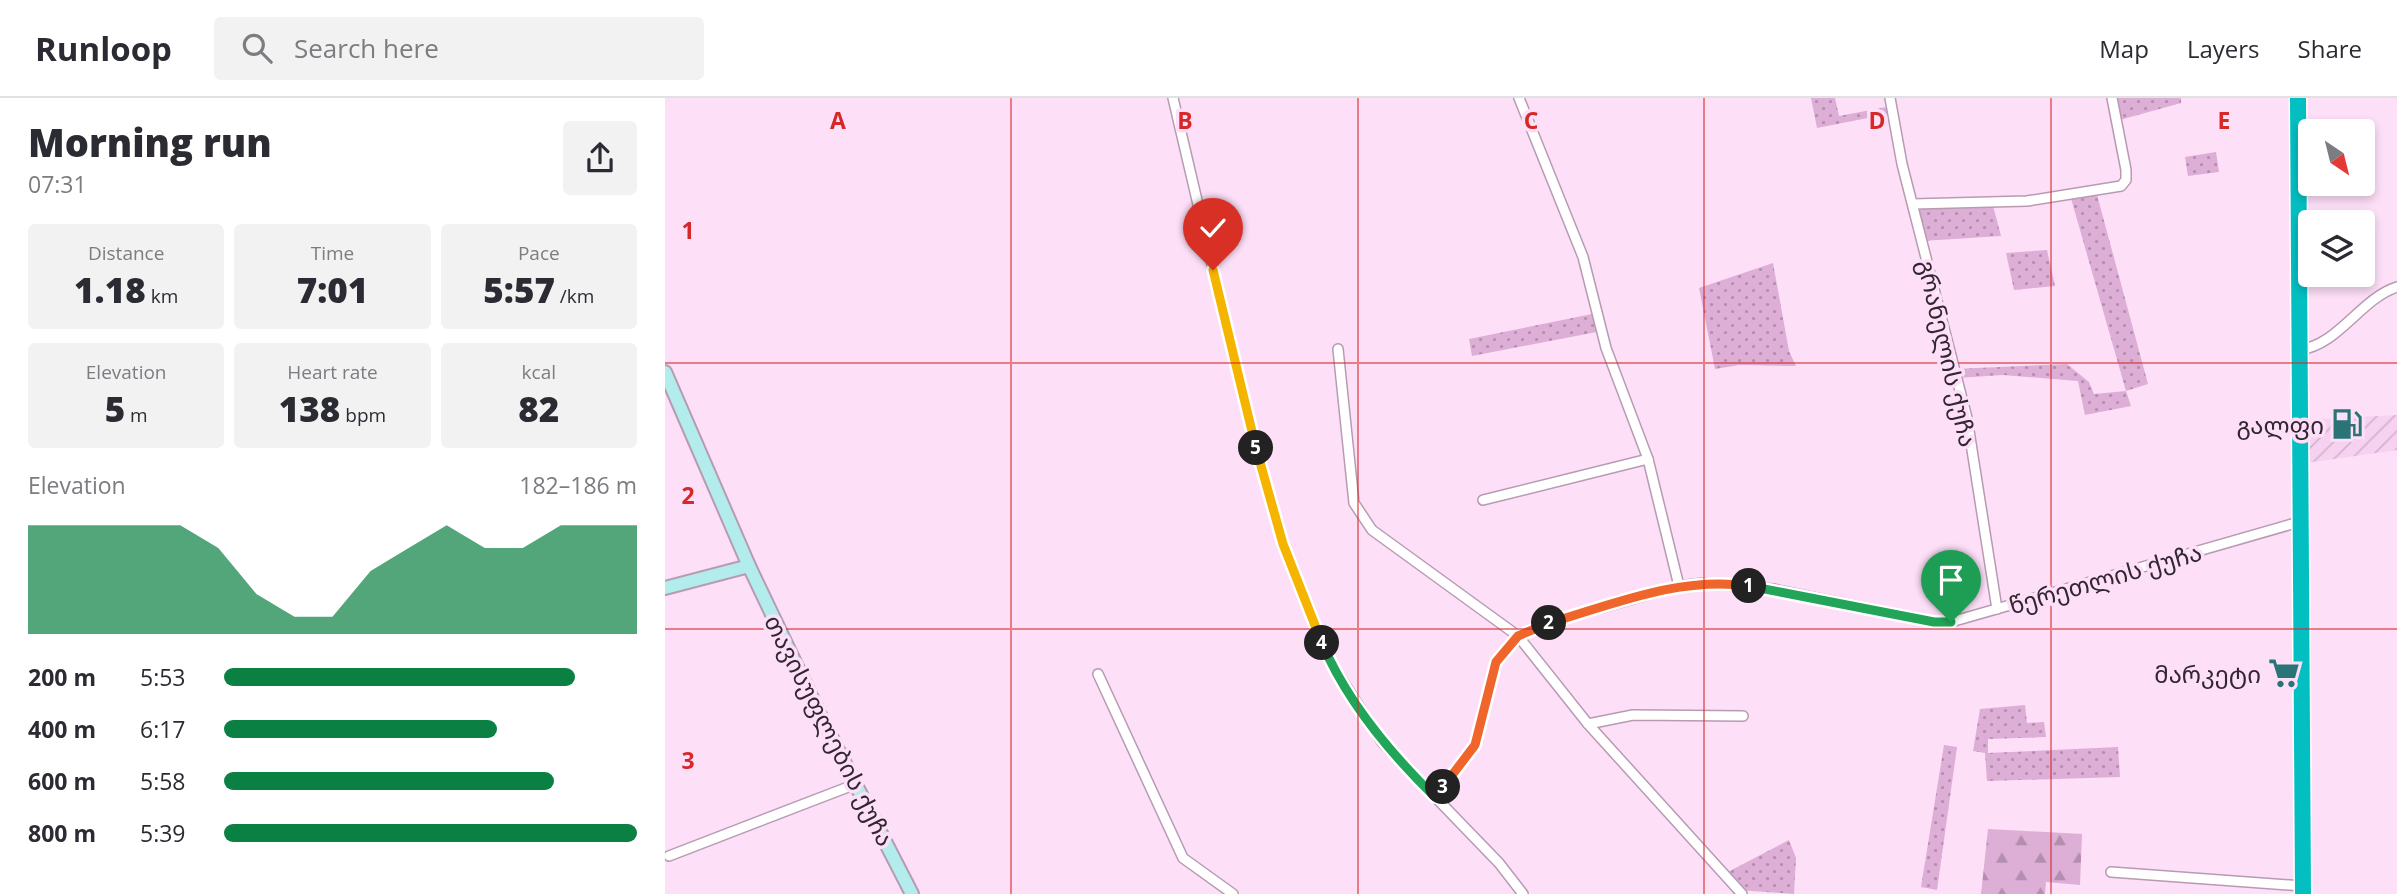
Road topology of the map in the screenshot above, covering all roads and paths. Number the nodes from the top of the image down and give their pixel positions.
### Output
1 (1173, 98) edge
2 (1519, 98) edge
3 (1890, 98) edge
4 (2112, 98) edge
5 (2298, 98) edge
6 (1913, 204) junction
7 (2397, 287) edge
8 (1338, 349) dead end
9 (2299, 350) junction
10 (665, 372) edge
11 (1648, 459) junction
12 (1483, 500) dead end
13 (2299, 522) junction
14 (749, 566) junction
15 (1679, 586) junction
16 (665, 588) edge
17 (1997, 610) junction
18 (1518, 636) junction
19 (1098, 674) dead end
20 (1743, 716) dead end
21 (1588, 724) junction
22 (856, 784) junction
23 (1435, 797) junction
24 (669, 856) dead end
25 (2111, 872) dead end
26 (2303, 890) edge
27 (912, 894) edge
28 (1233, 894) edge
29 (1523, 894) edge
30 (1742, 894) edge

1 - 23 street
2 - 11 street
3 - 6 street, გრანელის ქუჩა
4 - 6 street
5 - 9 highway
6 - 17 street, გრანელის ქუჩა
7 - 9 street
8 - 18 street
9 - 13 highway
10 - 14 main road, თავისუფლების ქუჩა
11 - 12 street
11 - 15 street
13 - 17 street, წერეთლის ქუჩა
13 - 26 highway
14 - 16 main road
14 - 22 main road, თავისუფლების ქუჩა
15 - 17 street, წერეთლის ქუჩა
15 - 18 street, წერეთლის ქუჩა
18 - 21 street
18 - 23 street, წერეთლის ქუჩა
19 - 28 street
20 - 21 street
21 - 30 street
22 - 24 street
22 - 27 main road, თავისუფლების ქუჩა
23 - 29 street
25 - 26 street

